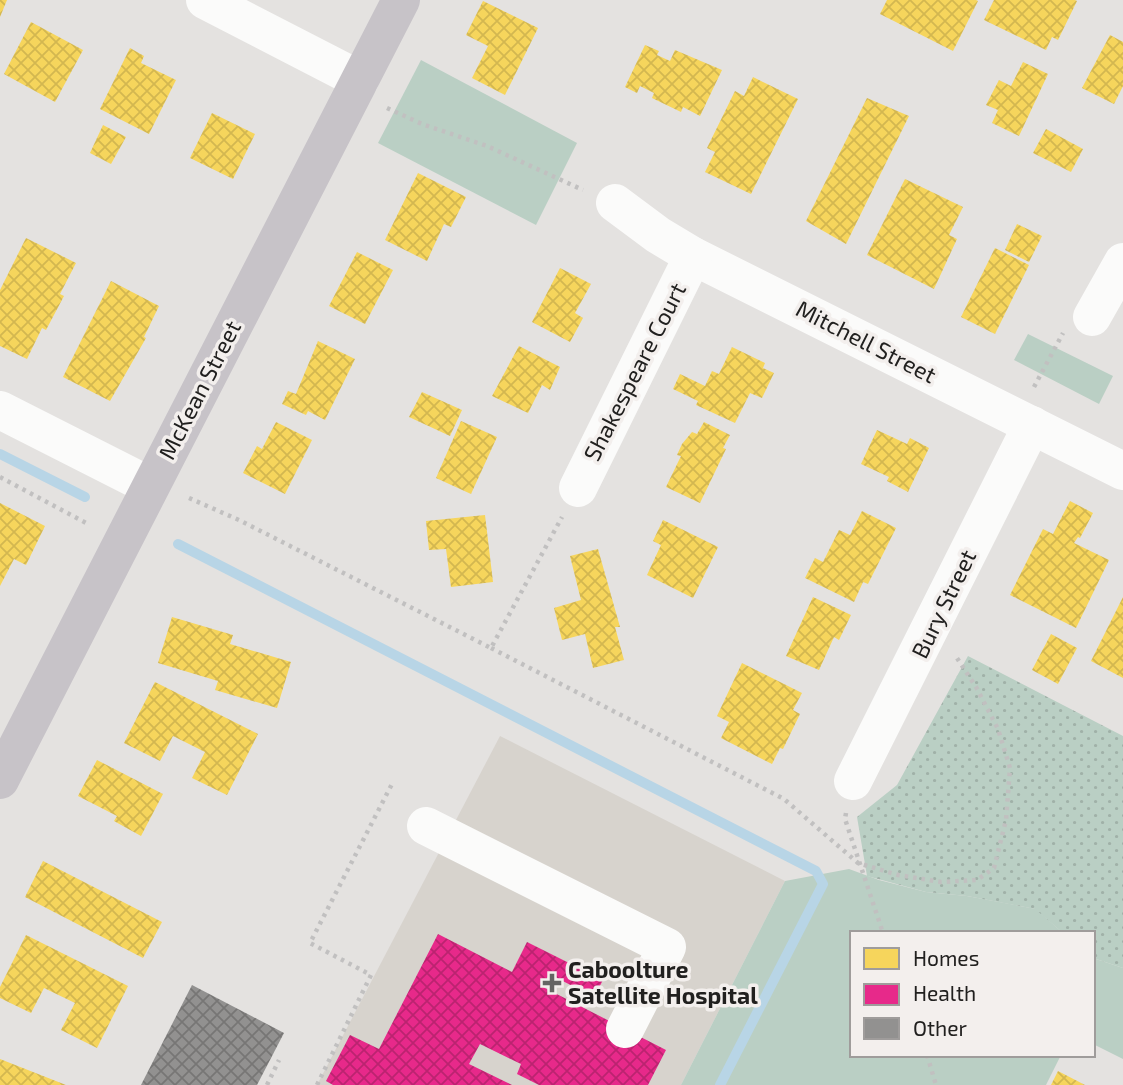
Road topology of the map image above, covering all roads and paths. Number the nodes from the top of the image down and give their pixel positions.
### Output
1 (205, 0) edge
2 (401, 0) edge
3 (360, 80) junction
4 (387, 108) dead end
5 (615, 203) joint
6 (694, 256) junction
7 (1123, 262) edge
8 (1092, 317) joint
9 (0, 410) edge
10 (1032, 425) junction
11 (1123, 471) edge
12 (0, 477) edge
13 (150, 486) junction
14 (578, 488) joint
15 (189, 498) dead end
16 (89, 524) dead end
17 (0, 780) edge
18 (853, 781) joint
19 (393, 782) dead end
20 (426, 826) dead end
21 (882, 931) edge
22 (625, 1029) dead end
23 (928, 1057) edge
24 (279, 1060) dead end
25 (267, 1085) edge
26 (317, 1085) edge
27 (936, 1085) edge

1 - 3 street
2 - 3 main road, McKean Street
3 - 13 main road, McKean Street
4 - 5 path
5 - 6 street, Mitchell Street
6 - 10 street, Mitchell Street
6 - 14 street, Shakespeare Court
7 - 8 street
8 - 10 path
9 - 13 street
10 - 11 street, Mitchell Street
10 - 18 street, Bury Street
12 - 16 path
13 - 17 main road, McKean Street
14 - 15 path
18 - 21 path
19 - 26 path
20 - 22 street
23 - 27 path
24 - 25 path

